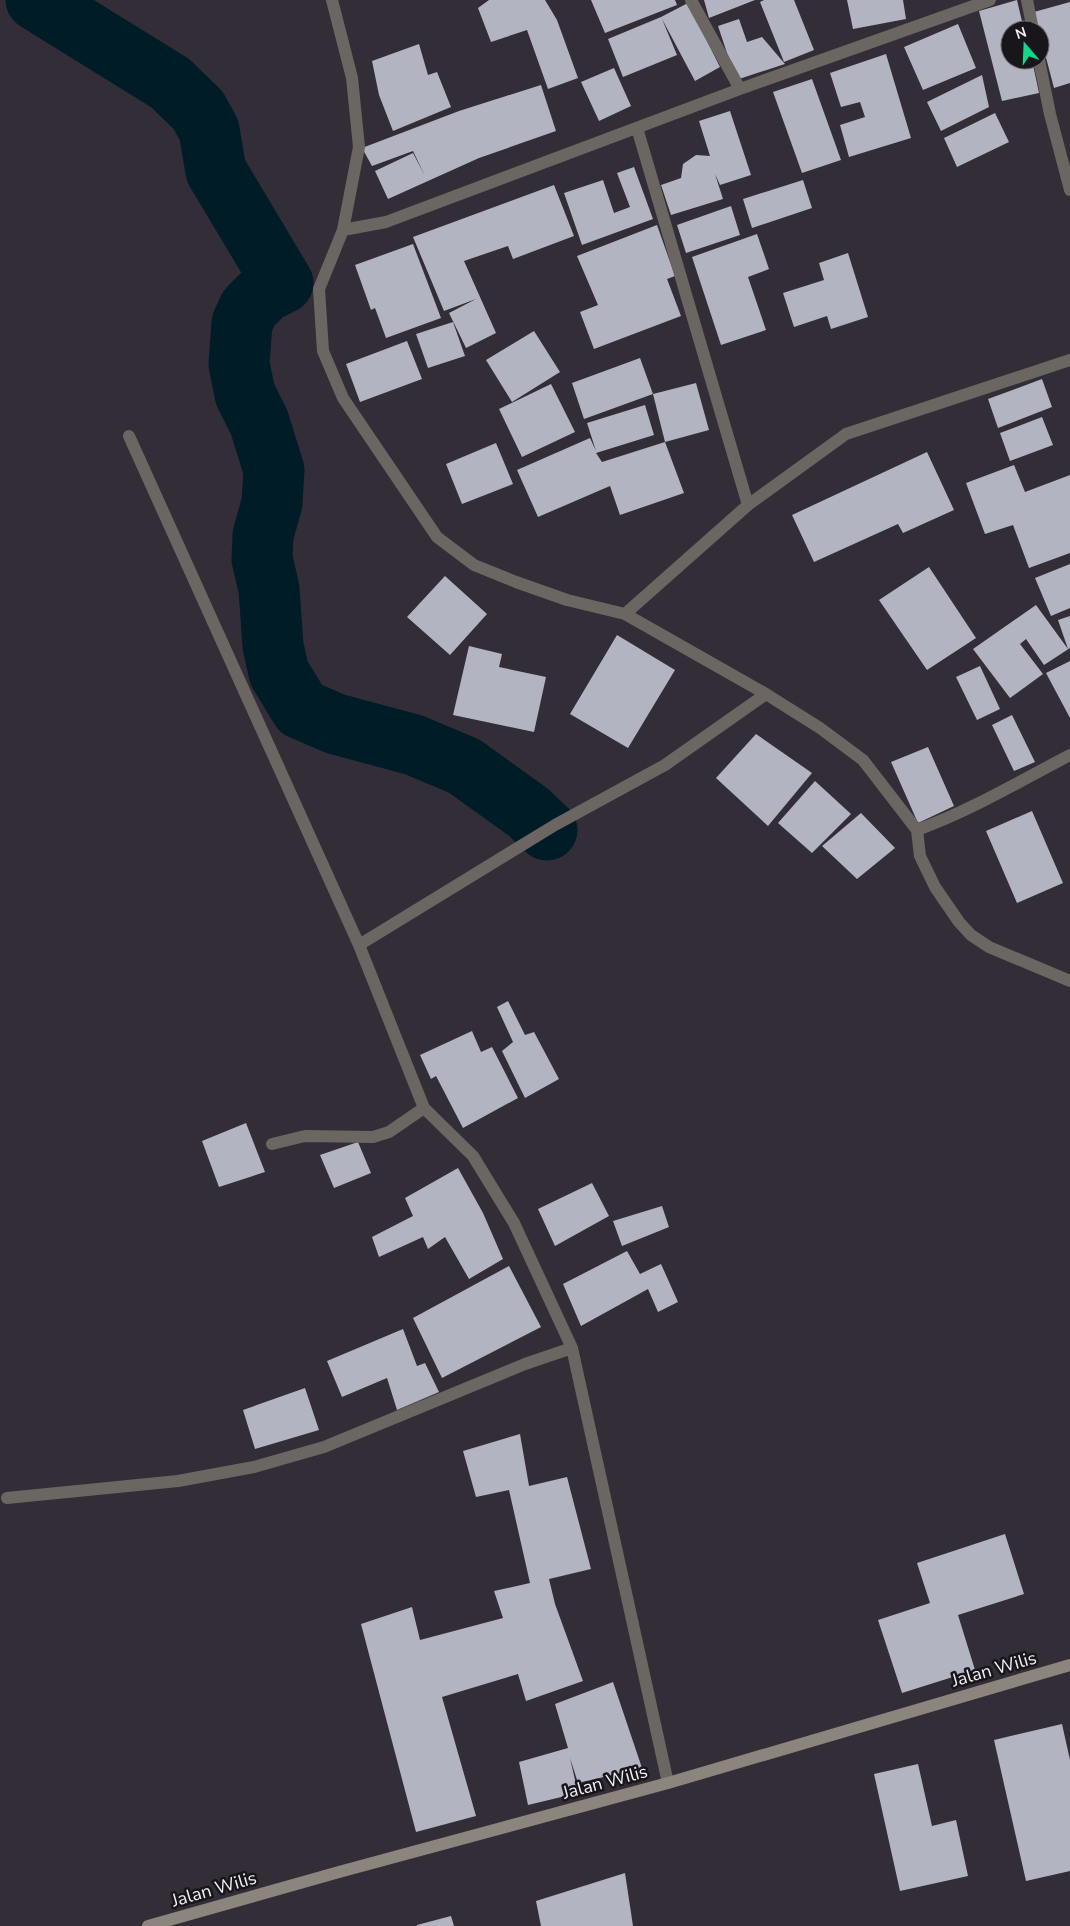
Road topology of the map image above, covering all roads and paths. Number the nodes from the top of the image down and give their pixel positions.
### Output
1 (332, 0) edge
2 (691, 0) edge
3 (990, 0) edge
4 (1027, 0) edge
5 (1031, 20) edge
6 (1041, 70) edge
7 (740, 89) junction
8 (637, 128) junction
9 (1070, 190) edge
10 (343, 230) junction
11 (1070, 360) edge
12 (129, 436) dead end
13 (748, 505) junction
14 (625, 614) junction
15 (766, 694) junction
16 (1070, 755) edge
17 (917, 830) junction
18 (359, 945) junction
19 (1070, 981) edge
20 (424, 1108) junction
21 (272, 1144) dead end
22 (572, 1348) junction
23 (7, 1498) dead end
24 (1070, 1665) edge
25 (668, 1783) junction
26 (148, 1926) edge

1 - 10 street
2 - 7 street
3 - 7 street
4 - 5 street
6 - 9 street
7 - 8 street
8 - 10 street
8 - 13 street
10 - 14 street
11 - 13 street
12 - 18 street
13 - 14 street
14 - 15 street
15 - 17 street
15 - 18 street
16 - 17 street
17 - 19 street
18 - 20 street
20 - 21 street
20 - 22 street
22 - 23 street
22 - 25 street
24 - 25 main road, Jalan Wilis
25 - 26 main road, Jalan Wilis

